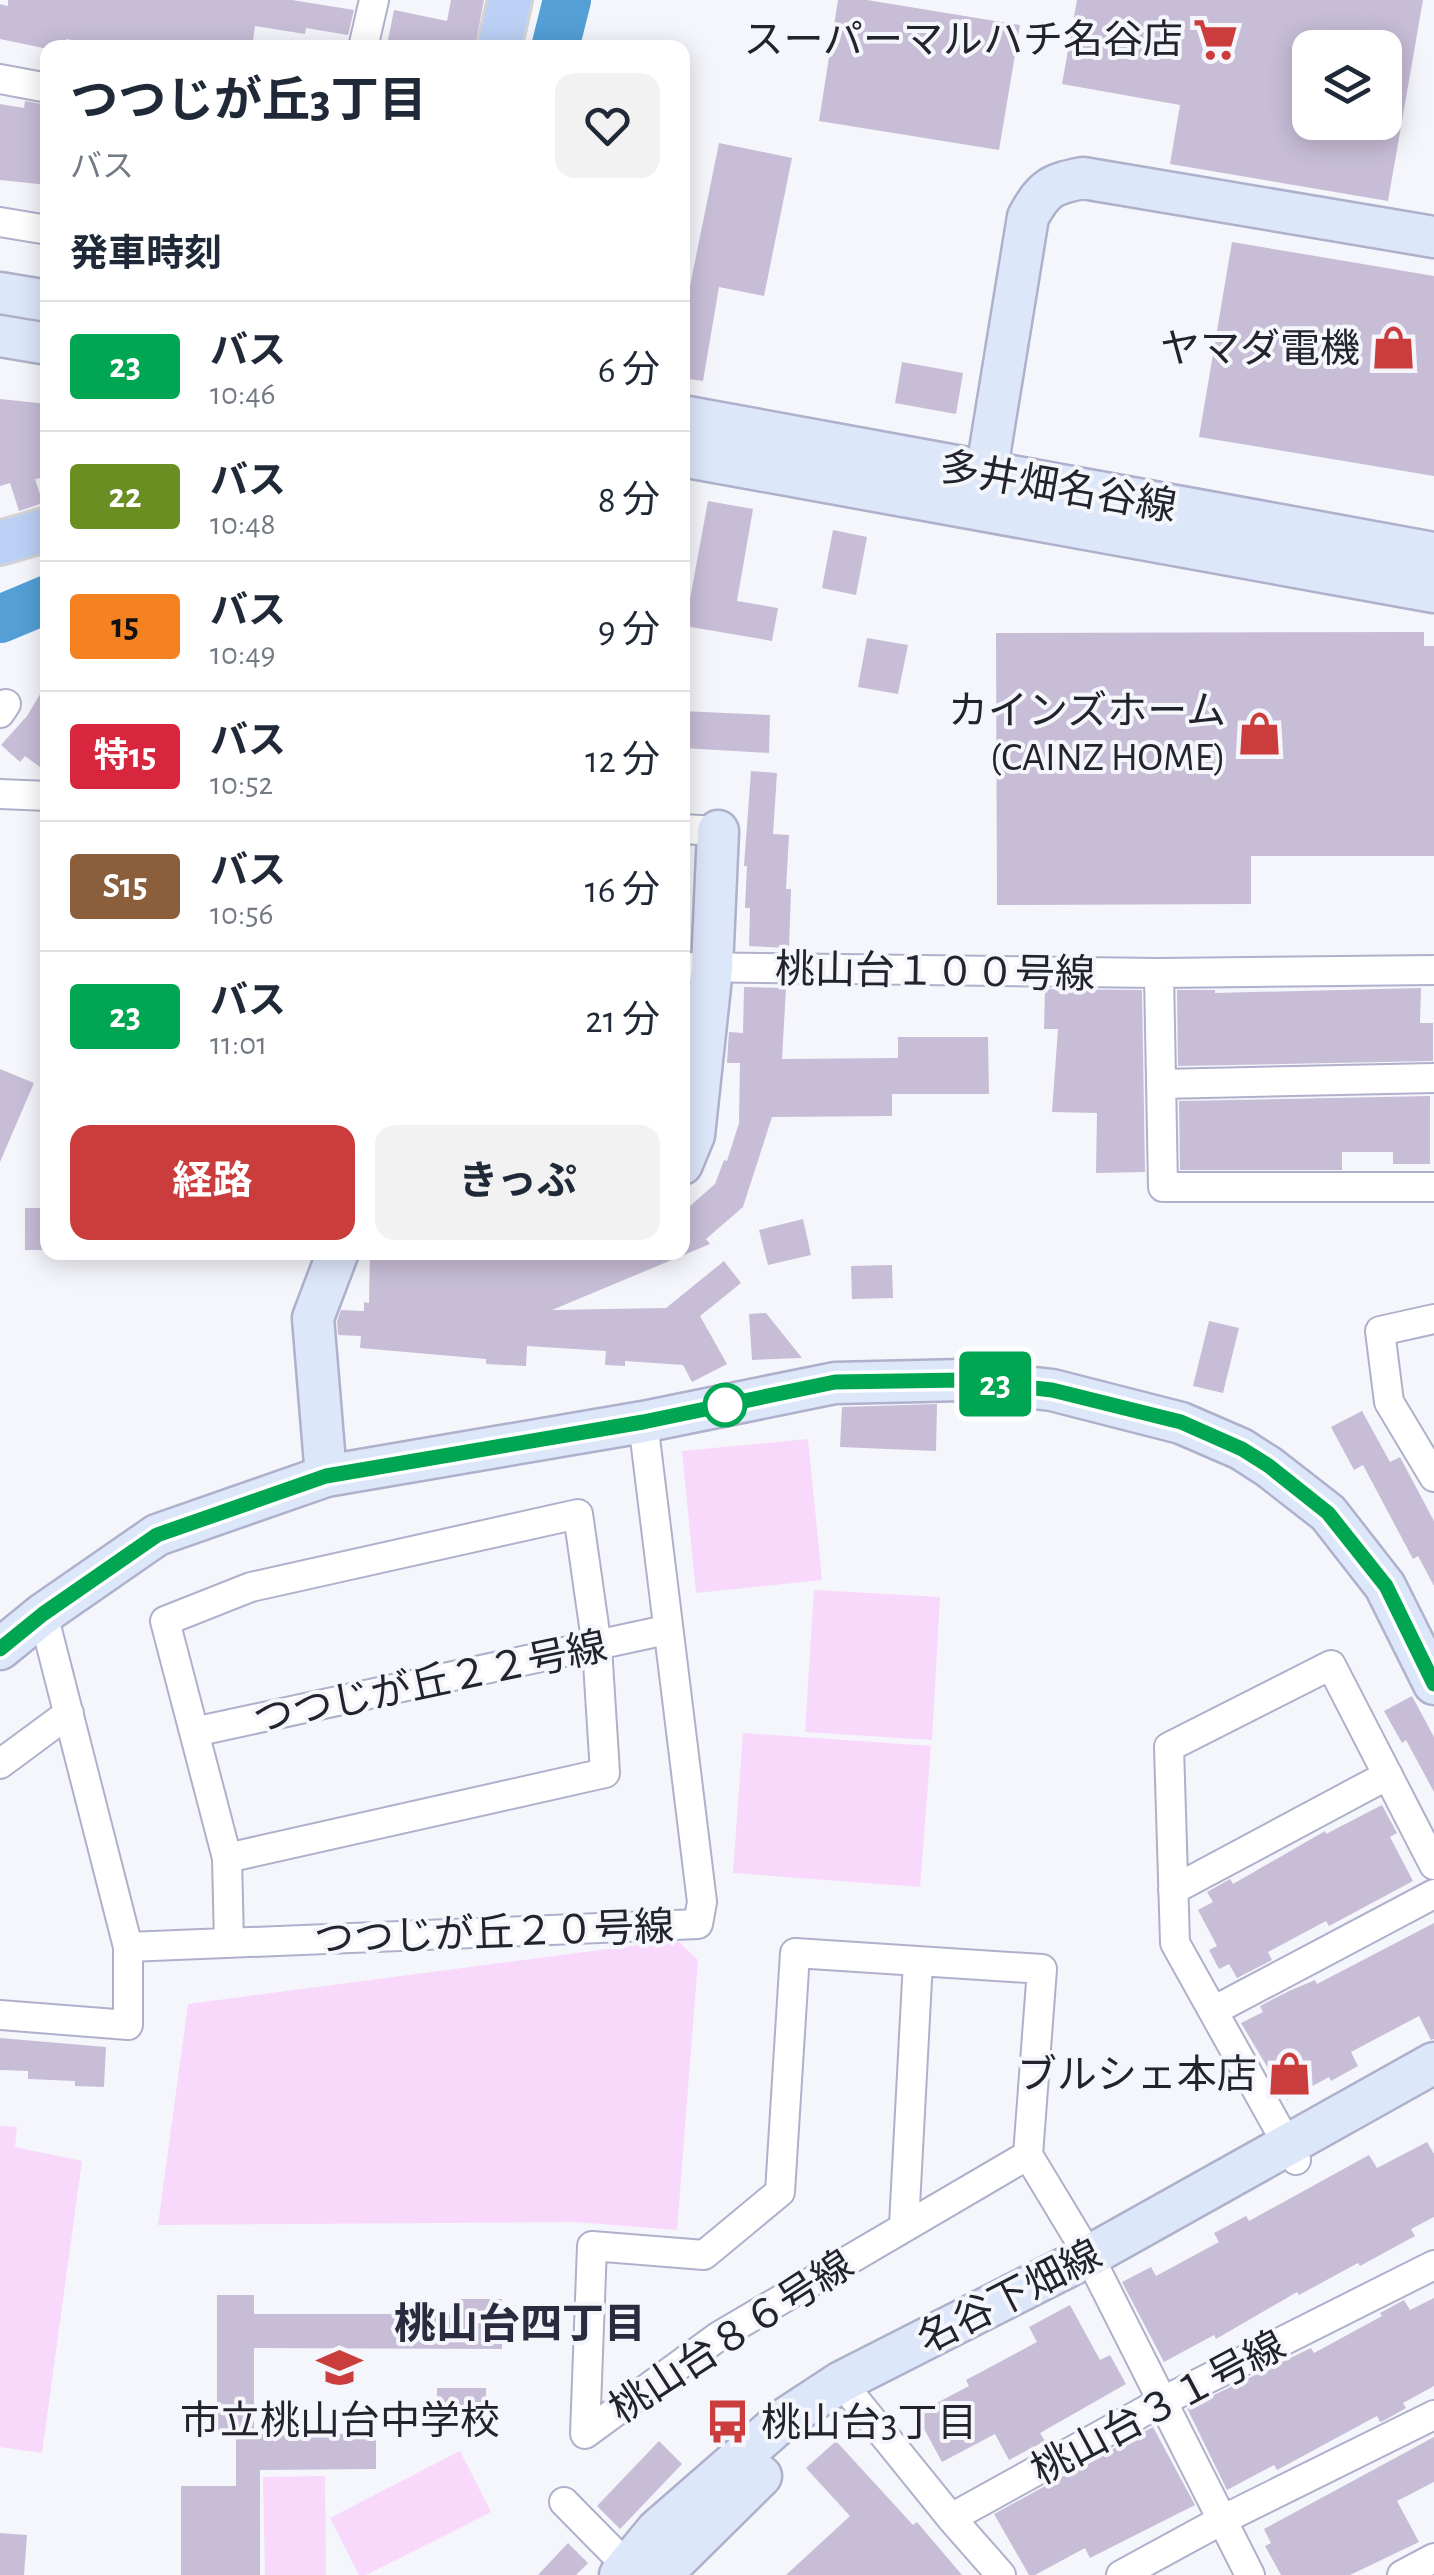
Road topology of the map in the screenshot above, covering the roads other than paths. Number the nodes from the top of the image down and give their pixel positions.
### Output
1 (374, 0) edge
2 (510, 0) edge
3 (365, 40) edge
4 (501, 40) edge
5 (0, 79) edge
6 (40, 86) edge
7 (0, 222) edge
8 (40, 229) edge
9 (1434, 237) edge
10 (0, 293) edge
11 (40, 300) edge
12 (0, 336) edge
13 (40, 343) edge
14 (690, 418) edge
15 (690, 457) edge
16 (983, 490) junction
17 (40, 530) edge
18 (0, 543) edge
19 (1434, 553) edge
20 (1434, 592) edge
21 (0, 794) edge
22 (40, 796) edge
23 (700, 830) edge
24 (697, 968) edge
25 (1434, 970) edge
26 (1159, 973) junction
27 (1434, 1078) edge
28 (1161, 1084) junction
29 (690, 1145) edge
30 (1434, 1187) edge
31 (335, 1260) edge
32 (1434, 1319) edge
33 (643, 1422) junction
34 (1430, 1461) edge
35 (326, 1476) junction
36 (43, 1614) junction
37 (666, 1630) junction
38 (597, 1647) junction
39 (0, 1649) edge
40 (1434, 1684) edge
41 (68, 1713) junction
42 (194, 1732) junction
43 (0, 1764) edge
44 (1388, 1775) junction
45 (227, 1858) junction
46 (1434, 1865) edge
47 (1173, 1890) junction
48 (1434, 1894) edge
49 (228, 1943) junction
50 (128, 1947) junction
51 (918, 1960) junction
52 (1213, 2012) junction
53 (0, 2015) edge
54 (1434, 2064) edge
55 (1434, 2086) edge
56 (1292, 2154) junction
57 (1028, 2155) junction
58 (904, 2225) junction
59 (1092, 2264) junction
60 (1434, 2265) edge
61 (849, 2392) junction
62 (1162, 2402) junction
63 (1434, 2416) edge
64 (564, 2502) dead end
65 (951, 2518) junction
66 (1222, 2520) junction
67 (1434, 2558) edge
68 (636, 2573) edge
69 (1001, 2575) edge
70 (1121, 2575) edge
71 (1250, 2575) edge
72 (1402, 2575) edge

1 - 3 street
2 - 4 main road
5 - 6 street
7 - 8 street
9 - 16 street
10 - 11 street
12 - 13 street
14 - 16 street, 多井畑名谷線
15 - 16 street, 多井畑名谷線
16 - 19 street, 多井畑名谷線
16 - 20 street, 多井畑名谷線
17 - 18 main road
21 - 22 street
23 - 24 street
24 - 26 street, 桃山台１００号線
24 - 29 street
25 - 26 street, 桃山台１００号線
26 - 28 street
27 - 28 street
28 - 30 street
31 - 35 street
32 - 34 street
33 - 35 street
33 - 37 street, つつじが丘２０号線
33 - 40 street
35 - 36 street
36 - 39 street
36 - 41 street
37 - 38 street, つつじが丘２２号線
37 - 49 street, つつじが丘２０号線
38 - 42 street, つつじが丘２２号線
38 - 42 street
38 - 45 street
41 - 43 street
41 - 50 street
42 - 45 street
44 - 46 street
44 - 47 street
44 - 47 street
45 - 49 street
47 - 52 street
48 - 52 street
49 - 50 street, つつじが丘２０号線
50 - 53 street
51 - 57 street, 桃山台８６号線
51 - 58 street
51 - 58 street, 桃山台８６号線
52 - 56 street
54 - 56 street, 名谷下畑線
55 - 56 street, 名谷下畑線
56 - 59 street, 名谷下畑線
57 - 58 street, 桃山台８６号線
57 - 59 street
59 - 61 street, 名谷下畑線
59 - 62 street
60 - 62 street, 桃山台３１号線
61 - 65 street
61 - 68 street, 名谷下畑線
62 - 65 street, 桃山台３１号線
62 - 66 street
63 - 66 street
64 - 68 street
65 - 69 street
66 - 70 street
66 - 71 street
67 - 72 street

